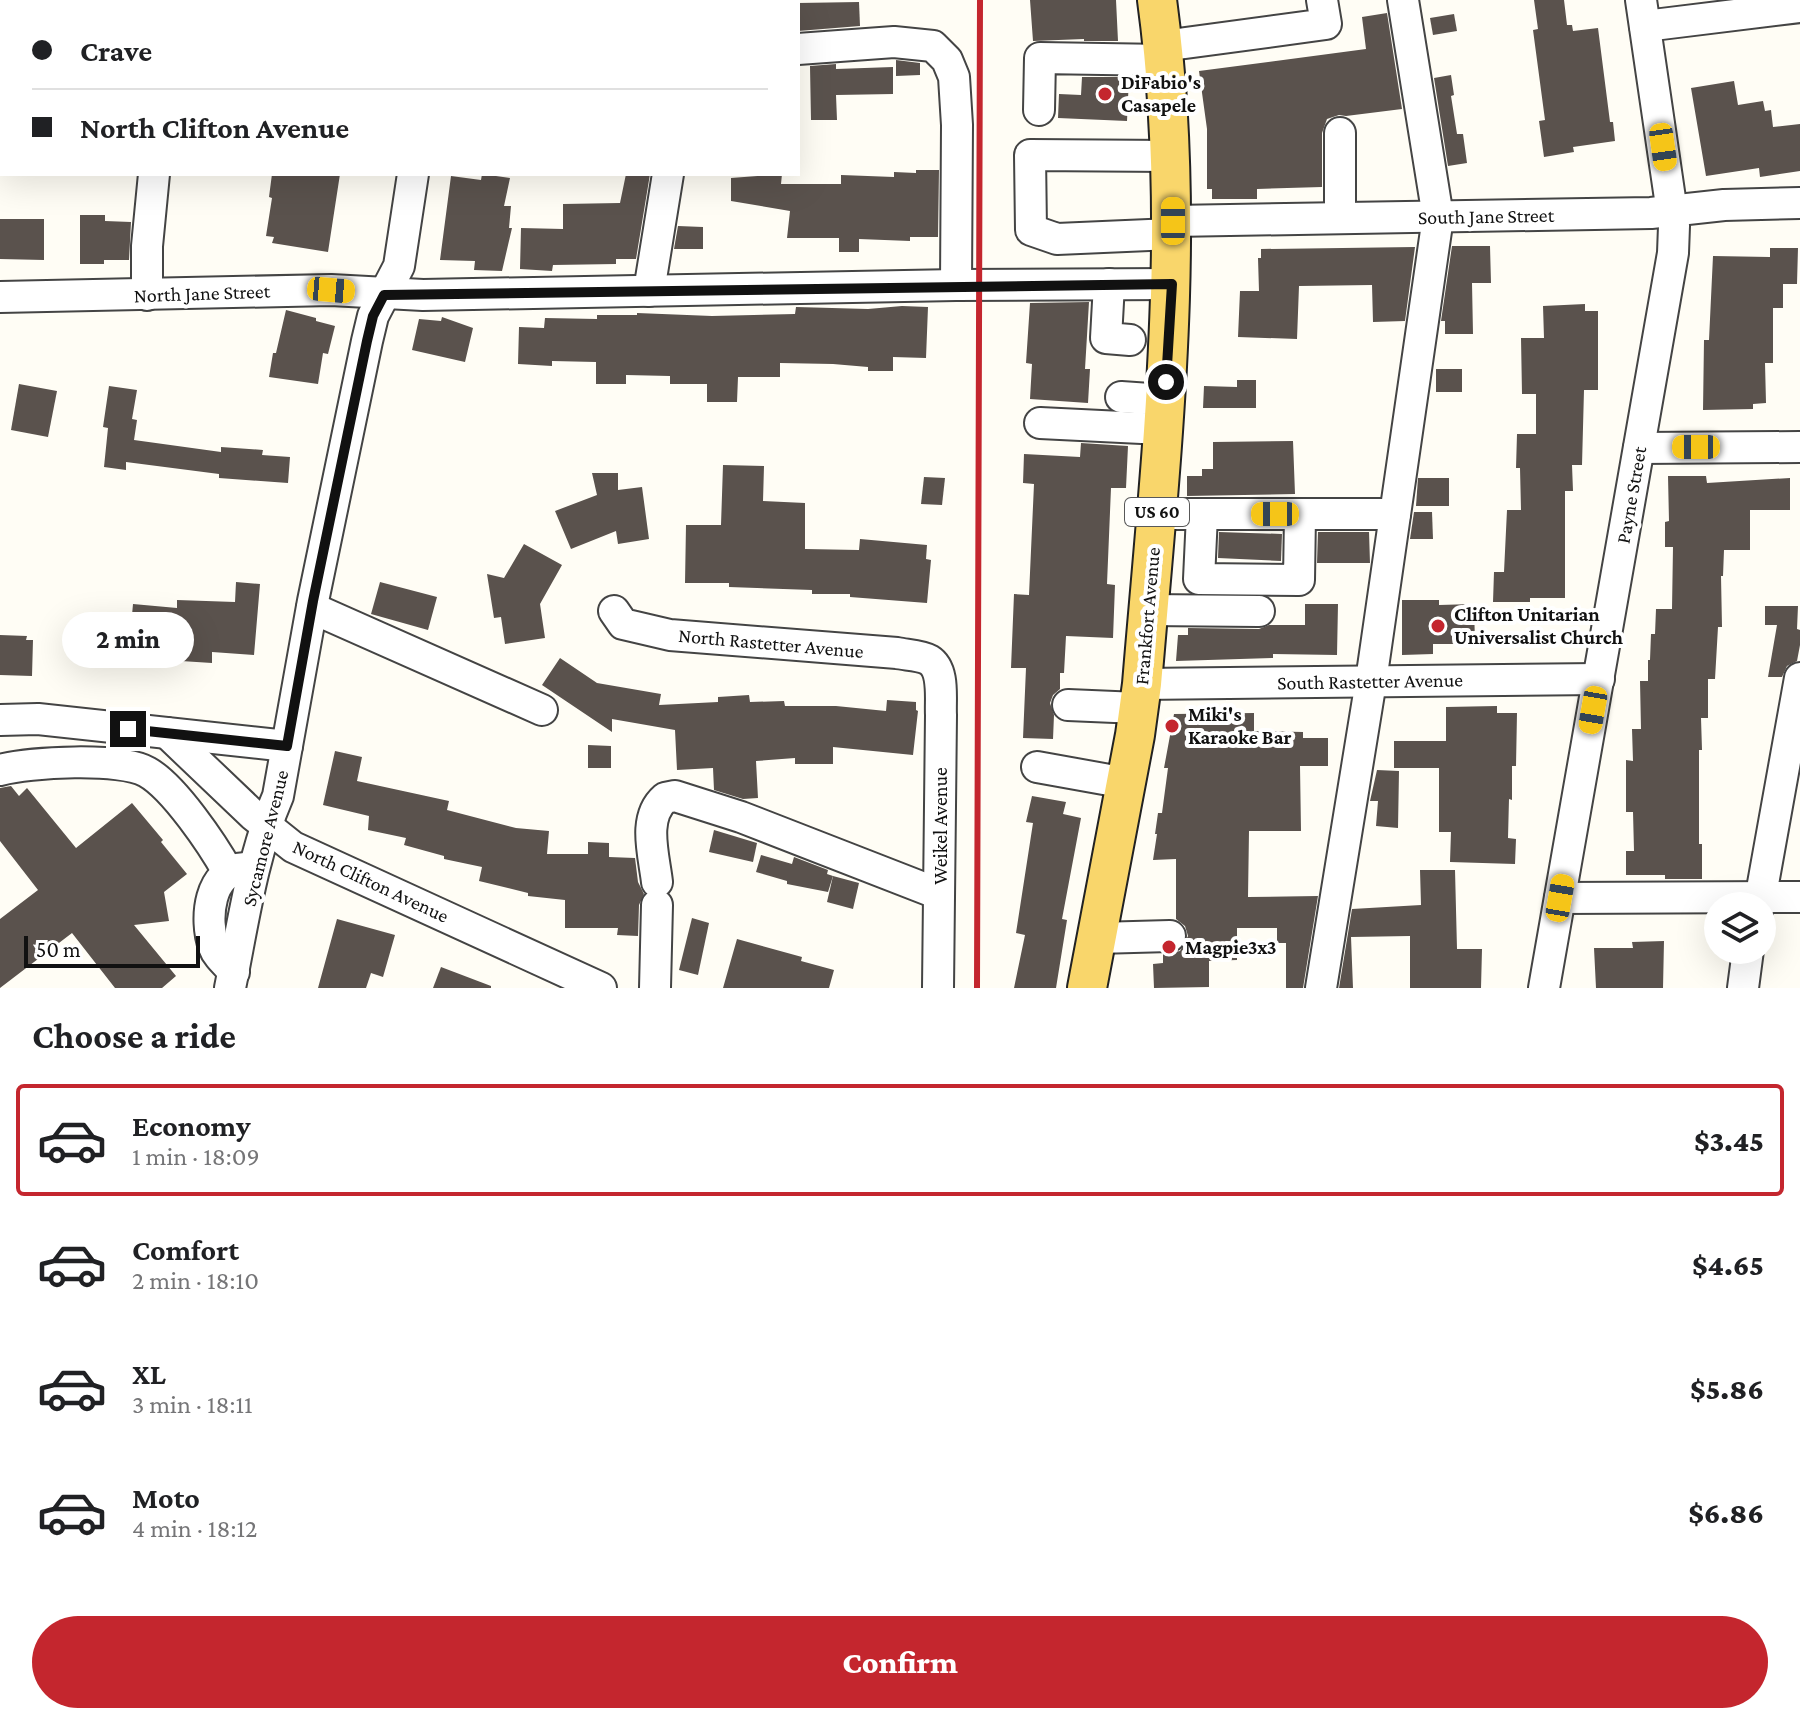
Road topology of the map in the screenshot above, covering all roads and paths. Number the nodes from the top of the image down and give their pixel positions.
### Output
1 (1157, 0) edge
2 (1322, 0) edge
3 (1403, 0) edge
4 (1800, 7) edge
5 (1643, 13) edge
6 (800, 49) edge
7 (1164, 53) junction
8 (1039, 110) dead end
9 (1340, 133) dead end
10 (1171, 156) junction
11 (154, 176) edge
12 (413, 176) edge
13 (668, 176) edge
14 (1800, 203) edge
15 (1672, 210) junction
16 (1438, 217) junction
17 (1340, 218) junction
18 (1172, 228) junction
19 (1109, 284) junction
20 (1172, 284) junction
21 (956, 285) junction
22 (649, 291) junction
23 (147, 295) junction
24 (384, 295) junction
25 (0, 297) edge
26 (1130, 340) dead end
27 (1121, 397) dead end
28 (1163, 414) junction
29 (1040, 423) dead end
30 (1800, 447) edge
31 (1639, 448) junction
32 (1156, 514) junction
33 (1300, 514) junction
34 (1395, 514) junction
35 (1202, 515) junction
36 (312, 608) junction
37 (1148, 610) junction
38 (614, 611) dead end
39 (1259, 611) dead end
40 (933, 665) joint
41 (1800, 678) edge
42 (1599, 679) junction
43 (1371, 681) junction
44 (1140, 696) junction
45 (1068, 705) dead end
46 (542, 710) dead end
47 (0, 720) edge
48 (128, 729) junction
49 (167, 733) junction
50 (287, 746) junction
51 (128, 766) junction
52 (1037, 767) dead end
53 (0, 770) edge
54 (1126, 783) junction
55 (266, 825) junction
56 (242, 870) junction
57 (1763, 892) edge
58 (939, 894) junction
59 (1800, 897) edge
60 (1560, 898) junction
61 (1776, 899) edge
62 (1704, 900) edge
63 (1170, 936) dead end
64 (1097, 938) junction
65 (1746, 964) edge
66 (232, 980) edge
67 (601, 988) edge
68 (655, 988) edge
69 (938, 988) edge
70 (1087, 988) edge
71 (1321, 988) edge
72 (1544, 988) edge
73 (1743, 988) edge

1 - 7 main road, Frankfort Avenue / US 60
2 - 7 street
3 - 16 street
4 - 5 street
5 - 15 street, Payne Street
6 - 21 street
7 - 8 street
7 - 10 main road, Frankfort Avenue / US 60
9 - 17 street
10 - 18 main road, Frankfort Avenue / US 60
10 - 18 street, South Jane Street
11 - 23 street
12 - 24 street, Sycamore Avenue
13 - 22 street
14 - 15 street, South Jane Street
15 - 16 street, South Jane Street
15 - 31 street, Payne Street
16 - 17 street, South Jane Street
16 - 34 street
17 - 18 street, South Jane Street
18 - 20 main road, Frankfort Avenue / US 60
19 - 20 street, North Jane Street
19 - 21 street, North Jane Street
19 - 26 street
20 - 28 main road, Frankfort Avenue / US 60
21 - 22 street, North Jane Street
22 - 24 street, North Jane Street
23 - 24 street, North Jane Street
23 - 25 street, North Jane Street
24 - 36 street, Sycamore Avenue
27 - 28 street
28 - 29 street
28 - 32 main road, Frankfort Avenue / US 60
30 - 31 street
31 - 42 street, Payne Street
32 - 35 street
32 - 37 main road, Frankfort Avenue / US 60
33 - 34 street
33 - 35 street
33 - 35 street
34 - 43 street
36 - 46 street
36 - 50 street, Sycamore Avenue
37 - 39 street
37 - 44 main road, Frankfort Avenue / US 60
38 - 40 street, North Rastetter Avenue
40 - 58 street, Weikel Avenue
41 - 57 street
42 - 43 street, South Rastetter Avenue
42 - 60 street, Payne Street
43 - 44 street, South Rastetter Avenue
43 - 71 street
44 - 45 street, South Rastetter Avenue
44 - 54 main road, Frankfort Avenue / US 60
47 - 48 street
48 - 49 street
48 - 51 street
49 - 50 street
49 - 55 street, North Clifton Avenue
50 - 55 street, Sycamore Avenue
51 - 53 street
51 - 56 street
52 - 54 street
54 - 64 main road, Frankfort Avenue / US 60
55 - 56 street, Sycamore Avenue
55 - 67 street, North Clifton Avenue
56 - 66 street, Sycamore Avenue
58 - 68 street
58 - 69 street, Weikel Avenue
59 - 61 street
60 - 62 street
60 - 72 street, Payne Street
63 - 64 street
64 - 70 main road, Frankfort Avenue / US 60
65 - 73 street

